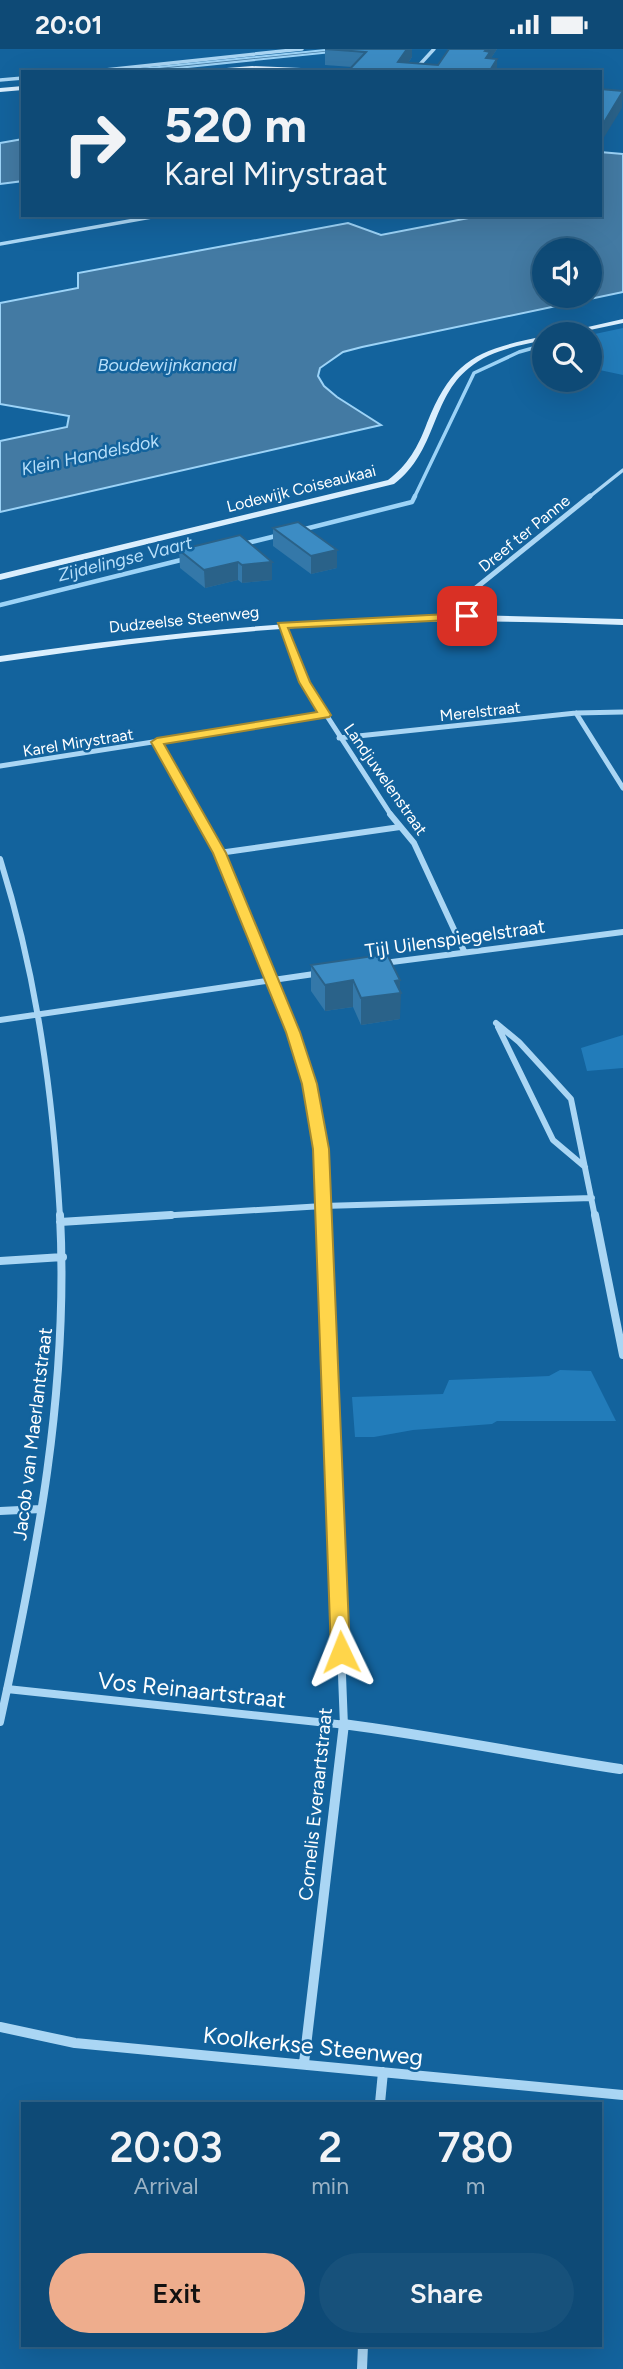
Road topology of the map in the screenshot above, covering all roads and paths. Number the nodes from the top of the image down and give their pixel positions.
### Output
1 (302, 49) edge
2 (434, 49) edge
3 (105, 70) edge
4 (215, 70) edge
5 (300, 70) edge
6 (415, 70) edge
7 (21, 78) edge
8 (0, 81) edge
9 (21, 88) edge
10 (0, 90) edge
11 (152, 217) edge
12 (0, 244) edge
13 (623, 321) edge
14 (602, 325) edge
15 (532, 341) edge
16 (623, 470) edge
17 (0, 577) edge
18 (441, 616) junction
19 (623, 622) edge
20 (282, 625) junction
21 (0, 659) edge
22 (623, 712) edge
23 (576, 713) junction
24 (325, 715) junction
25 (339, 738) junction
26 (157, 742) junction
27 (0, 766) edge
28 (623, 788) edge
29 (400, 827) junction
30 (219, 853) junction
31 (0, 859) edge
32 (3, 879) edge
33 (623, 932) edge
34 (464, 951) junction
35 (382, 963) edge
36 (327, 972) edge
37 (272, 980) junction
38 (39, 1014) junction
39 (0, 1020) edge
40 (585, 1167) junction
41 (592, 1198) junction
42 (323, 1206) junction
43 (60, 1222) junction
44 (63, 1257) junction
45 (0, 1261) edge
46 (619, 1317) edge
47 (623, 1355) edge
48 (41, 1509) junction
49 (0, 1511) edge
50 (7, 1689) junction
51 (0, 1722) edge
52 (344, 1724) junction
53 (620, 1769) dead end
54 (0, 2027) edge
55 (304, 2063) junction
56 (383, 2072) junction
57 (623, 2095) edge
58 (380, 2102) edge
59 (363, 2347) edge
60 (362, 2369) edge

1 - 3 street
2 - 6 street
4 - 5 street
7 - 8 street
9 - 10 street
11 - 12 street
13 - 14 street
15 - 17 street, Lodewijk Coiseaukaai
16 - 18 street, Dreef ter Panne
18 - 19 street, Dudzeelse Steenweg
18 - 20 street, Dudzeelse Steenweg
20 - 21 street, Dudzeelse Steenweg
20 - 24 street, Landjuwelenstraat
22 - 23 street, Merelstraat
23 - 25 street, Merelstraat
23 - 28 street
24 - 25 street, Landjuwelenstraat
24 - 26 street, Karel Mirystraat
25 - 29 street, Landjuwelenstraat
26 - 27 street, Karel Mirystraat
26 - 30 street, Cornelis Everaartstraat
29 - 30 street
29 - 34 street, Landjuwelenstraat
30 - 37 street, Cornelis Everaartstraat
31 - 32 street, Jacob van Maerlantstraat
32 - 38 street, Jacob van Maerlantstraat
33 - 34 street, Tijl Uilenspiegelstraat
34 - 35 street, Tijl Uilenspiegelstraat
36 - 37 street
37 - 38 street
37 - 42 street, Cornelis Everaartstraat
38 - 39 street
38 - 43 street, Jacob van Maerlantstraat
40 - 40 street
40 - 41 street
41 - 42 street
41 - 46 street
42 - 43 street
42 - 52 street, Cornelis Everaartstraat
43 - 44 street, Jacob van Maerlantstraat
44 - 45 street
44 - 48 street, Jacob van Maerlantstraat
46 - 47 street
48 - 49 street
48 - 50 street, Jacob van Maerlantstraat
50 - 51 street, Jacob van Maerlantstraat
50 - 52 street, Vos Reinaartstraat
52 - 53 street, Vos Reinaartstraat
52 - 55 street, Cornelis Everaartstraat
54 - 55 street, Koolkerkse Steenweg
55 - 56 street, Koolkerkse Steenweg
56 - 57 street, Koolkerkse Steenweg
56 - 58 street
59 - 60 street

